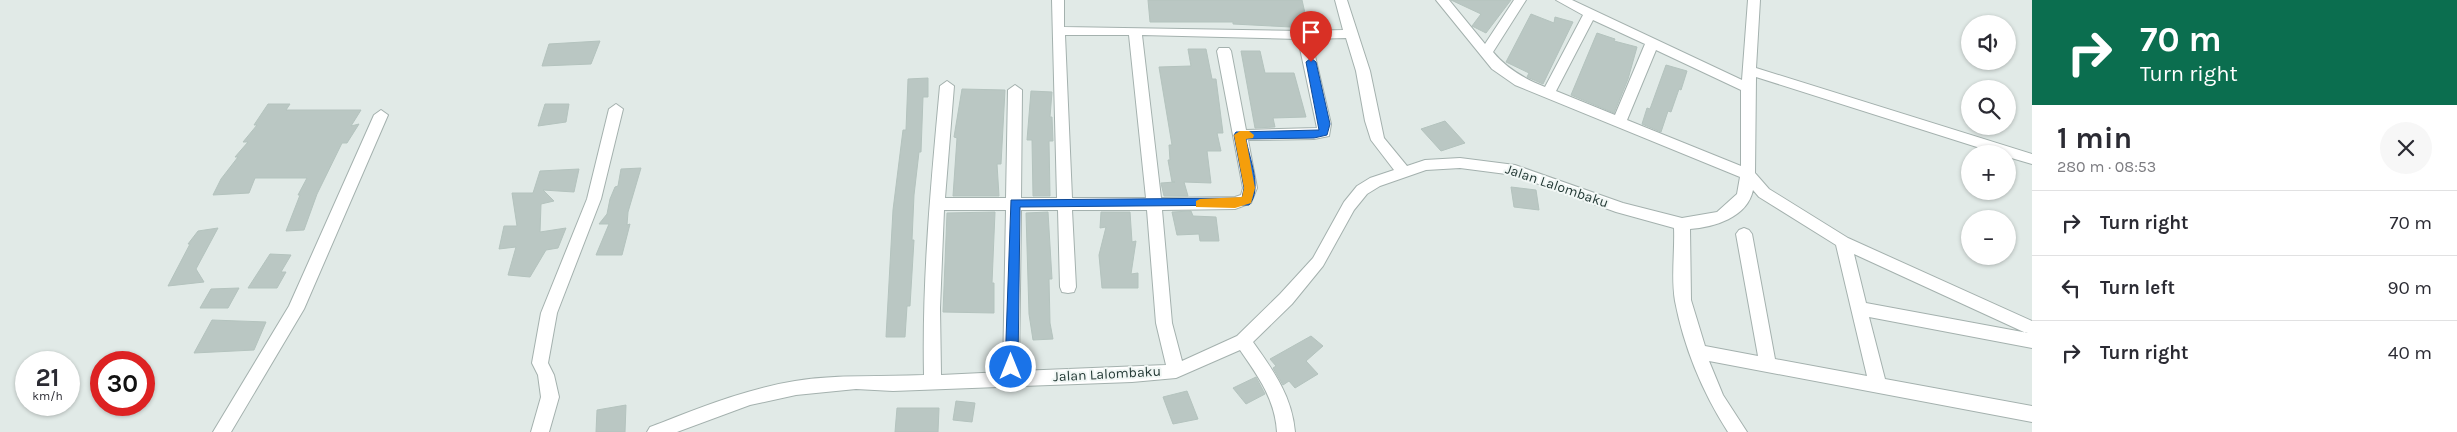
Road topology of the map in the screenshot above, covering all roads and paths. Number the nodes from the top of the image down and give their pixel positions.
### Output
1 (1058, 0) edge
2 (1341, 0) edge
3 (1442, 0) edge
4 (1520, 0) edge
5 (1562, 0) edge
6 (1754, 0) edge
7 (1590, 13) junction
8 (1058, 31) junction
9 (1135, 31) junction
10 (1351, 34) junction
11 (1304, 35) junction
12 (1652, 43) junction
13 (1224, 51) dead end
14 (1486, 53) junction
15 (1749, 70) junction
16 (947, 86) dead end
17 (1748, 88) junction
18 (1015, 90) dead end
19 (1548, 94) junction
20 (616, 109) dead end
21 (381, 115) dead end
22 (1619, 122) junction
23 (1240, 135) junction
24 (2032, 159) edge
25 (1404, 172) junction
26 (1747, 174) junction
27 (1014, 203) junction
28 (1063, 203) junction
29 (936, 204) junction
30 (1154, 204) junction
31 (1682, 224) junction
32 (1744, 234) dead end
33 (1843, 242) junction
34 (1068, 287) dead end
35 (1859, 308) junction
36 (2032, 328) edge
37 (1243, 341) junction
38 (2032, 341) edge
39 (1698, 352) junction
40 (1768, 365) junction
41 (1176, 371) junction
42 (1011, 379) junction
43 (933, 382) junction
44 (1878, 386) junction
45 (2032, 414) edge
46 (222, 432) edge
47 (540, 432) edge
48 (656, 432) edge
49 (1286, 432) edge
50 (1738, 432) edge

1 - 8 street
2 - 10 street
3 - 14 street
4 - 14 street
5 - 7 street
6 - 15 street, Jalan Lalombaku
7 - 12 street
7 - 19 street
8 - 9 street
8 - 28 street
9 - 11 street
9 - 30 street
10 - 11 street
10 - 25 street
11 - 23 street
12 - 17 street
12 - 22 street
13 - 23 street
14 - 19 street
15 - 17 street, Jalan Lalombaku
15 - 24 street
16 - 29 street
17 - 26 street, Jalan Lalombaku
18 - 27 street
19 - 22 street
20 - 47 street
21 - 46 street
22 - 26 street
23 - 30 street
25 - 31 street, Jalan Lalombaku
25 - 37 street, Jalan Lalombaku
26 - 31 street, Jalan Lalombaku
26 - 33 street
27 - 28 street
27 - 29 street
27 - 42 street
28 - 30 street
28 - 34 street
29 - 43 street
30 - 41 street
31 - 39 street
32 - 40 street
33 - 35 street
33 - 36 street
35 - 38 street
35 - 44 street
37 - 41 street, Jalan Lalombaku
37 - 49 street
39 - 40 street
39 - 50 street
40 - 44 street
41 - 42 street, Jalan Lalombaku
42 - 43 street, Jalan Lalombaku
43 - 48 street, Jalan Lalombaku
44 - 45 street

